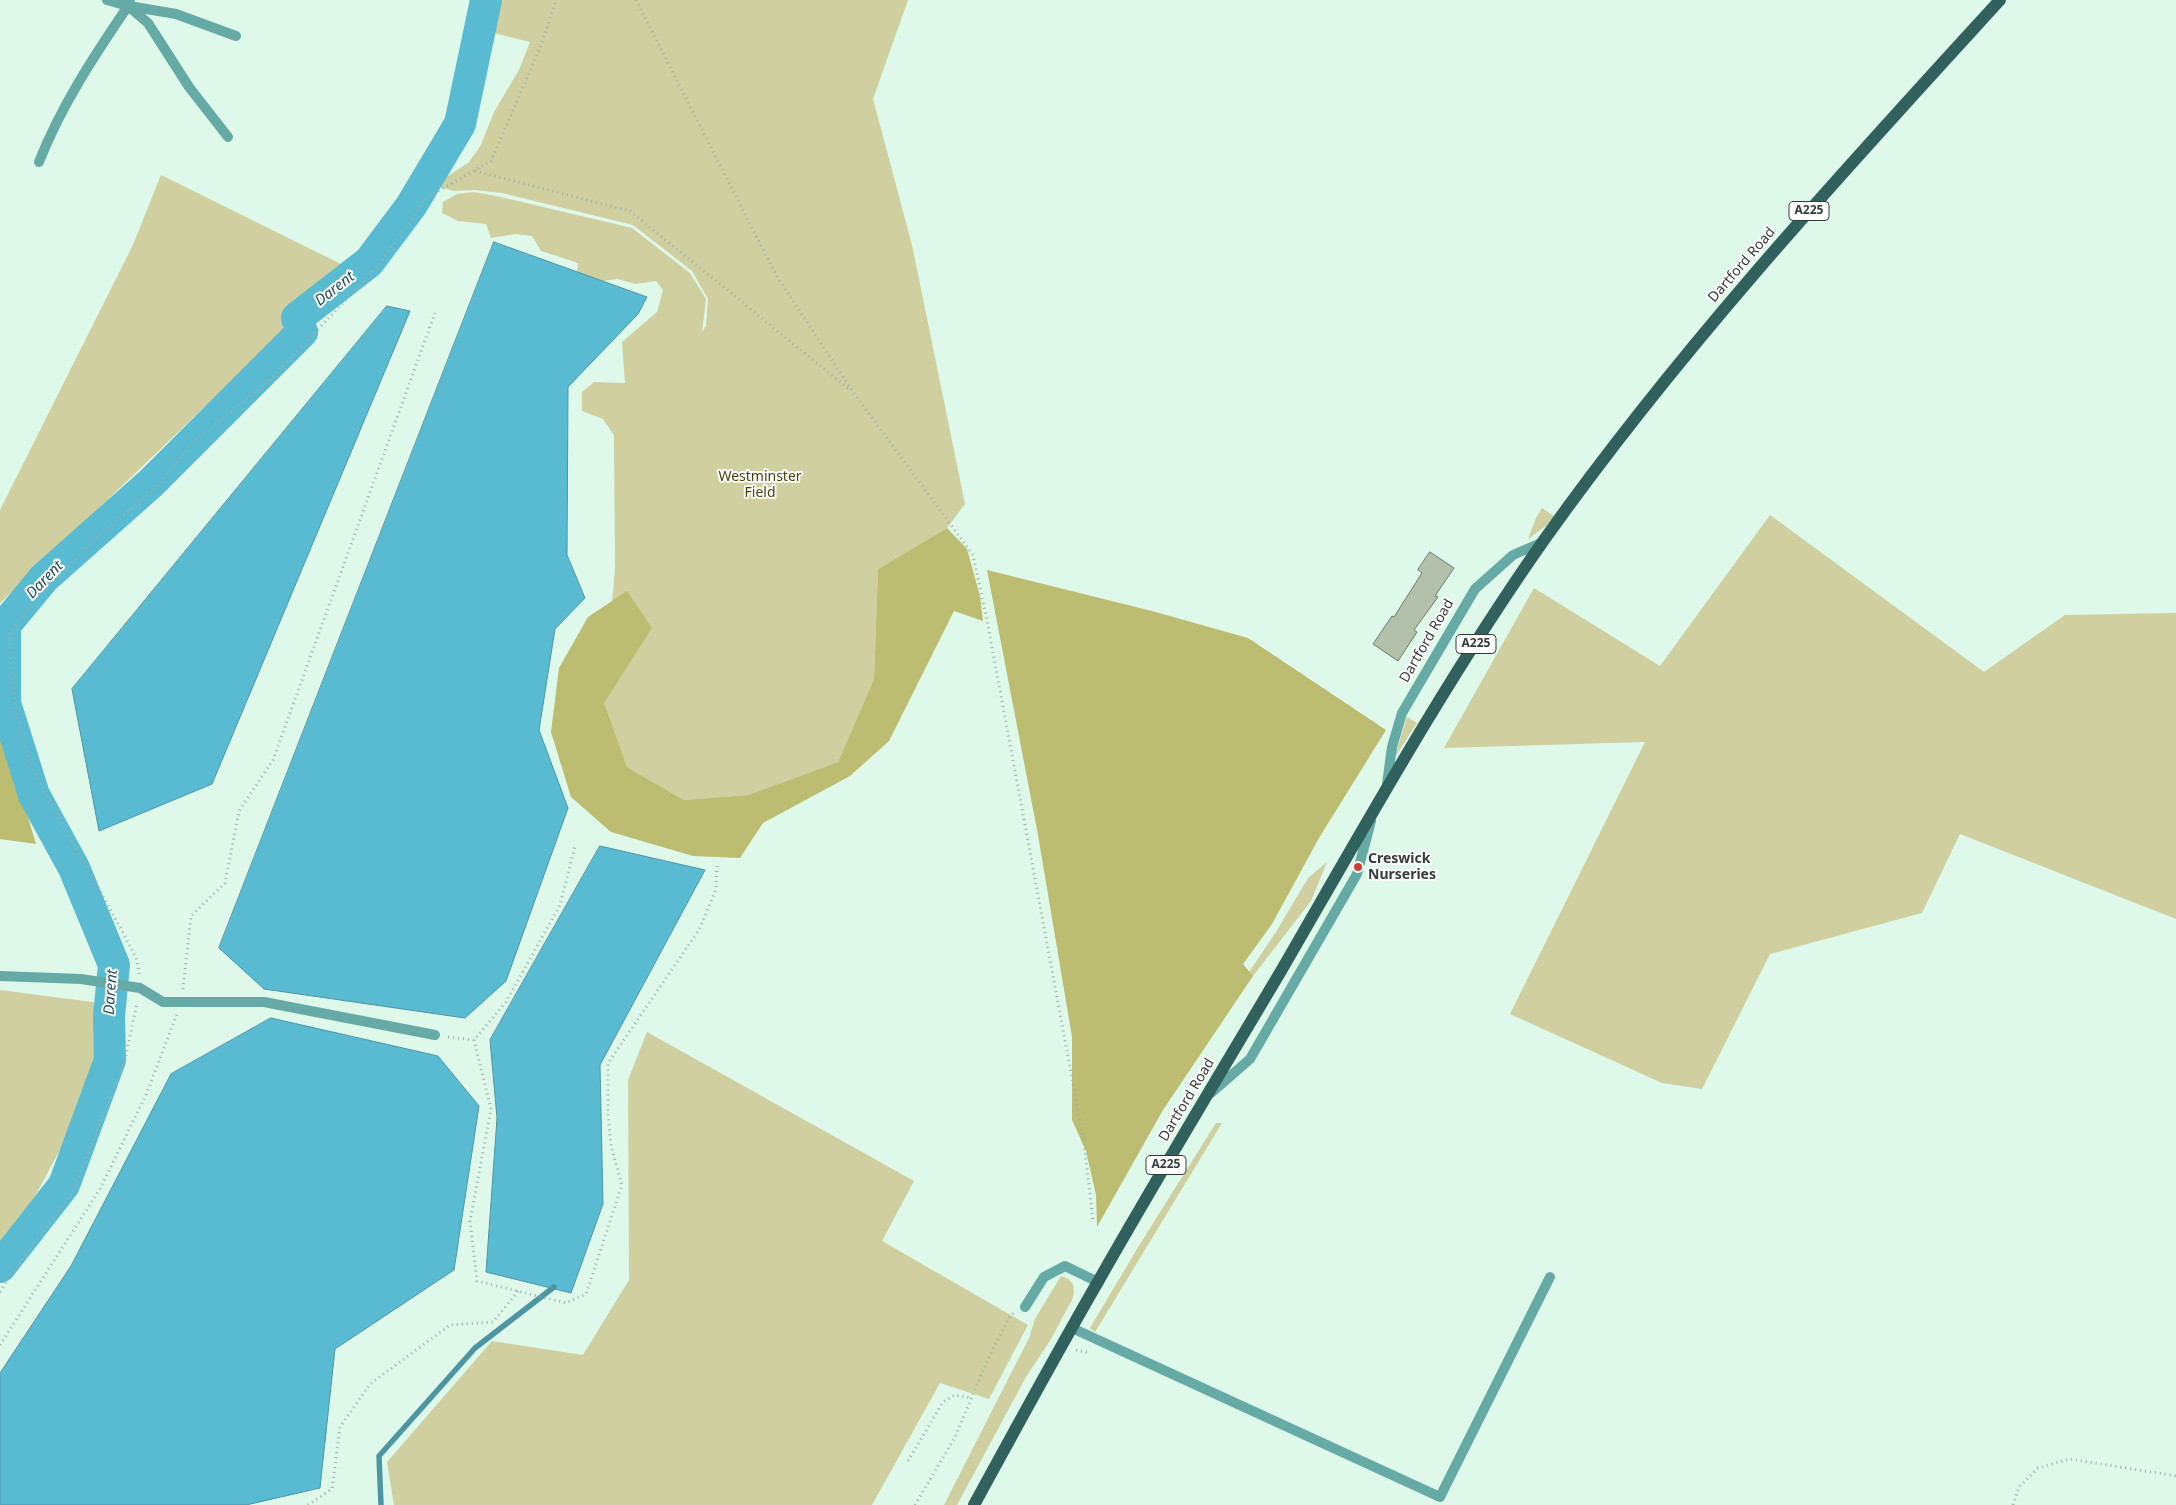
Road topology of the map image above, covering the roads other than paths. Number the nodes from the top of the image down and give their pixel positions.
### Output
1 (107, 0) edge
2 (2000, 0) edge
3 (129, 3) edge
4 (236, 36) dead end
5 (228, 136) dead end
6 (39, 162) dead end
7 (1544, 542) junction
8 (1386, 790) junction
9 (1373, 813) junction
10 (0, 976) edge
11 (435, 1035) road end
12 (1204, 1099) junction
13 (1550, 1277) dead end
14 (1098, 1282) junction
15 (1025, 1307) road end
16 (1072, 1328) junction
17 (974, 1505) edge

1 - 3 street
2 - 7 main road, Dartford Road / A225
3 - 4 street
3 - 5 street
3 - 6 street
7 - 8 main road, Dartford Road / A225
7 - 8 street, Dartford Road
8 - 9 main road, Dartford Road / A225
9 - 12 main road, Dartford Road / A225
9 - 12 street
10 - 11 street
12 - 14 main road, Dartford Road / A225
13 - 16 street
14 - 15 street
14 - 16 main road, Dartford Road / A225
16 - 17 main road, Dartford Road / A225

